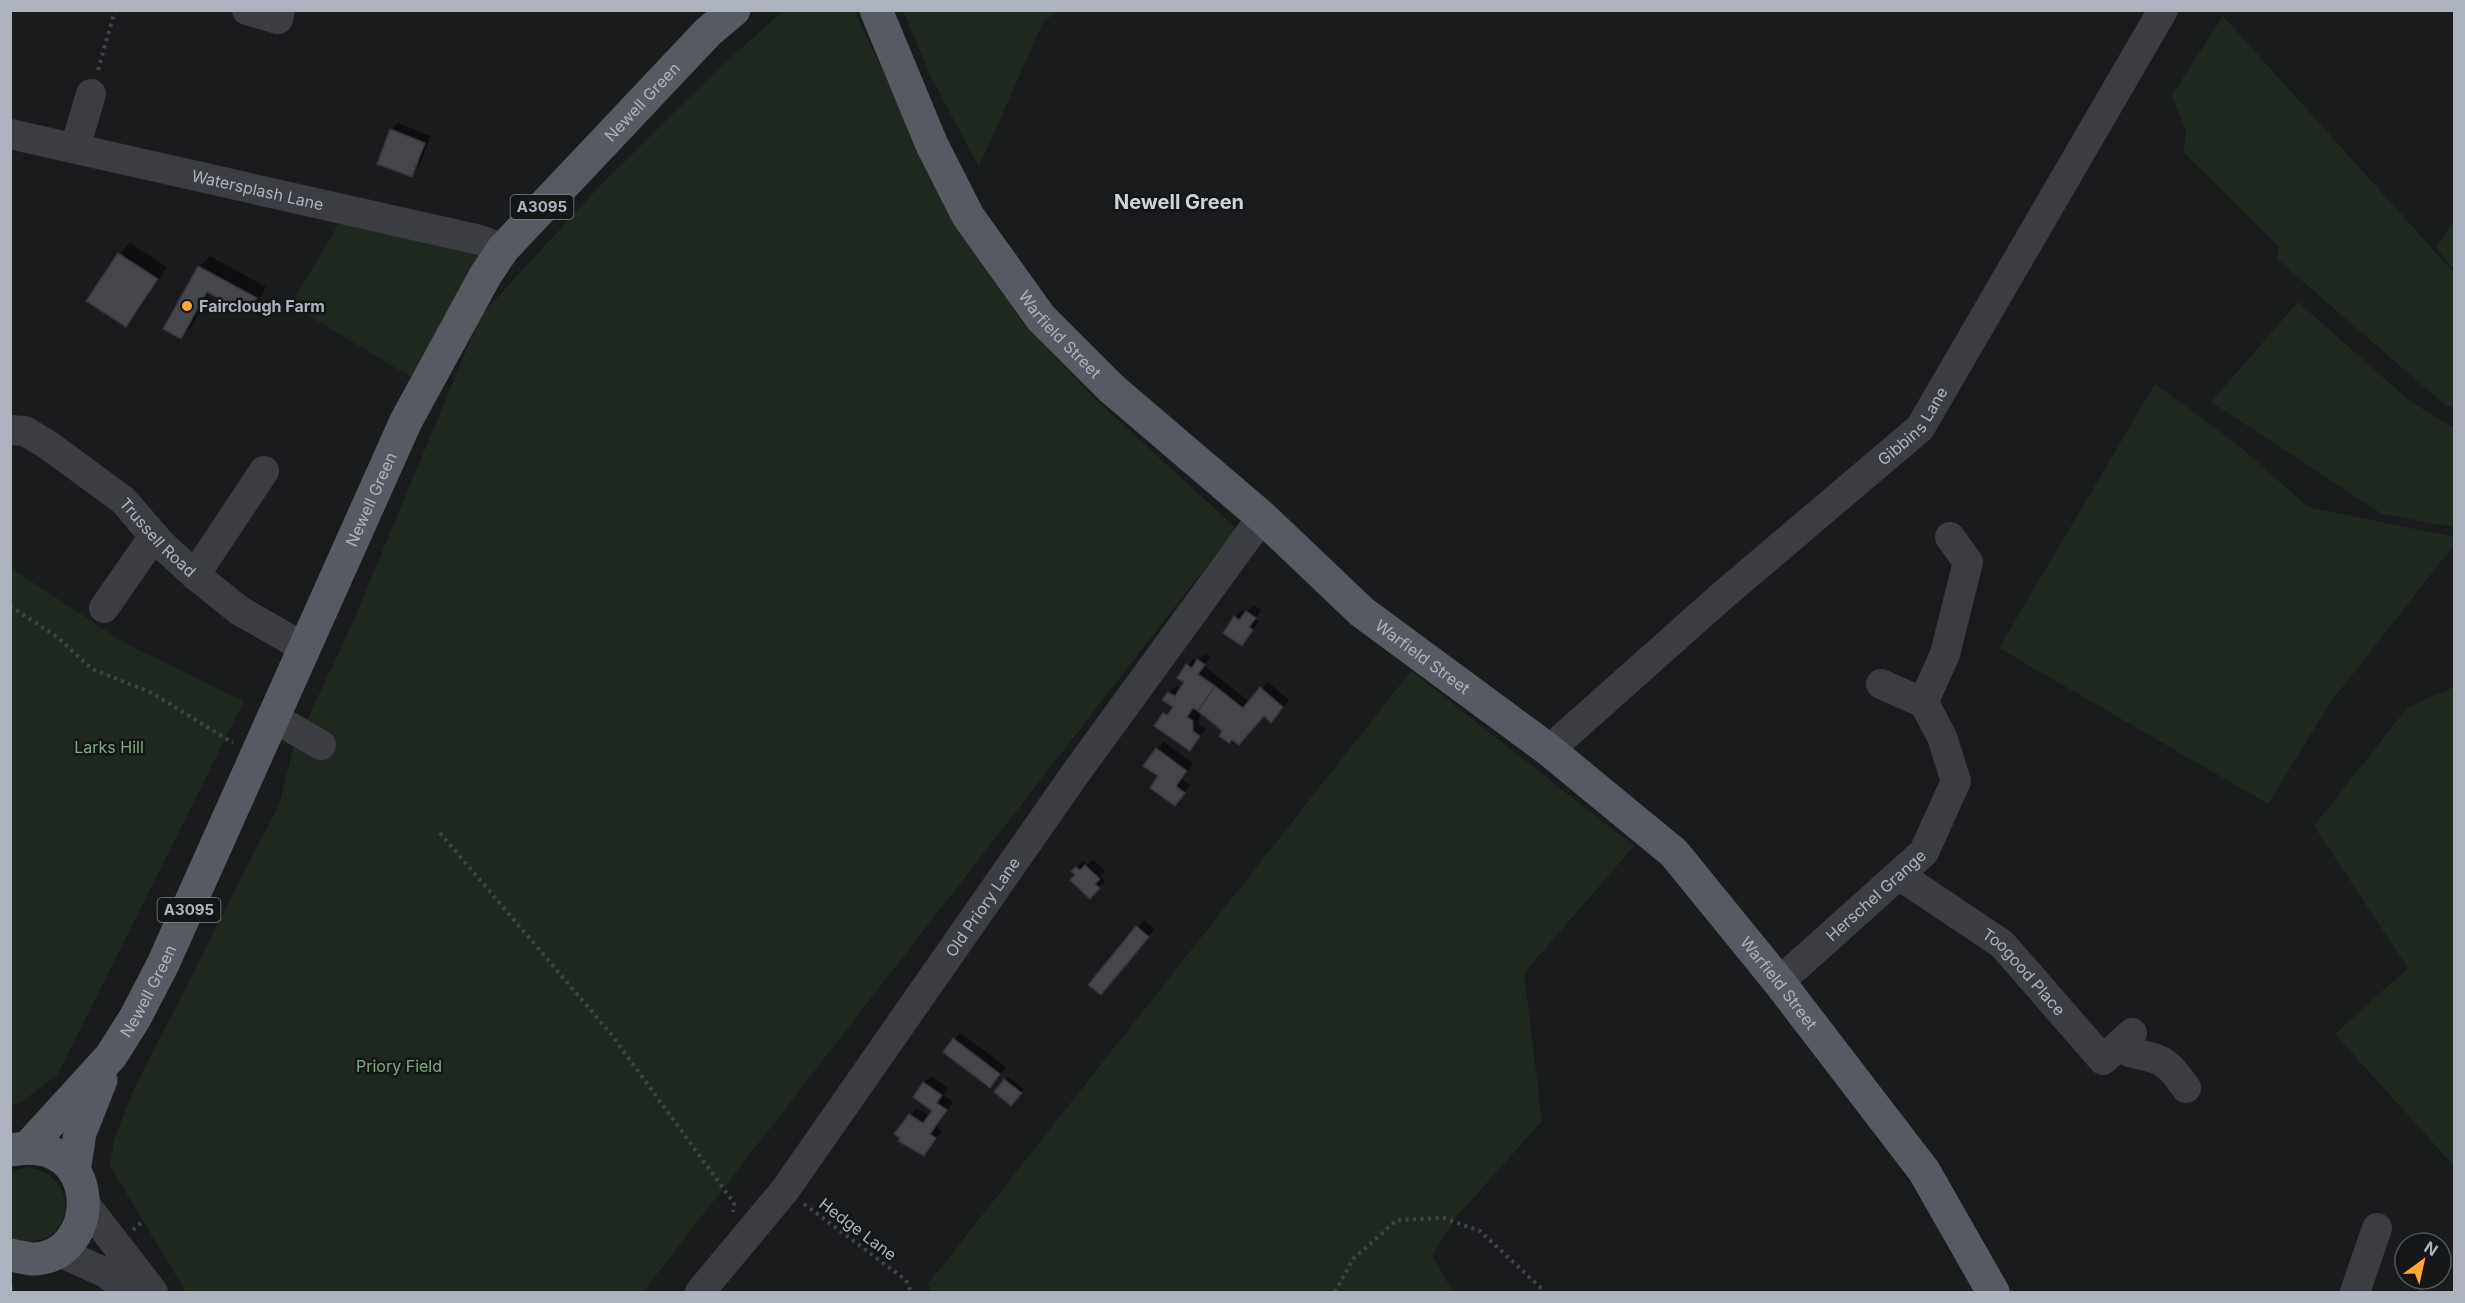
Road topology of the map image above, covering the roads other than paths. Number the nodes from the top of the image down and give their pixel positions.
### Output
1 (247, 10) edge
2 (280, 10) edge
3 (734, 10) edge
4 (876, 10) edge
5 (2163, 10) edge
6 (705, 21) edge
7 (91, 94) road end
8 (10, 134) edge
9 (75, 148) junction
10 (503, 249) junction
11 (10, 430) edge
12 (264, 471) dead end
13 (1262, 517) junction
14 (154, 537) junction
15 (1950, 537) dead end
16 (195, 575) junction
17 (104, 608) dead end
18 (305, 648) junction
19 (1881, 684) dead end
20 (1923, 703) junction
21 (274, 718) junction
22 (321, 745) dead end
23 (1549, 750) junction
24 (1899, 876) junction
25 (1779, 982) junction
26 (111, 1056) junction
27 (2186, 1088) dead end
28 (20, 1149) edge
29 (74, 1171) junction
30 (84, 1203) junction
31 (2377, 1228) dead end
32 (27, 1261) edge
33 (130, 1293) edge
34 (153, 1293) edge
35 (700, 1293) edge
36 (1993, 1293) edge
37 (2355, 1293) edge

1 - 2 street
3 - 6 main road, Newell Green / A3095
4 - 13 main road, Warfield Street
5 - 23 street, Gibbins Lane
6 - 10 main road, Newell Green / A3095
7 - 9 street
8 - 9 street, Watersplash Lane
9 - 10 street, Watersplash Lane
10 - 18 main road, Newell Green / A3095
11 - 14 street, Trussell Road
12 - 16 street
13 - 23 main road, Warfield Street
13 - 35 street, Old Priory Lane
14 - 16 street, Trussell Road
14 - 17 street
15 - 20 street
16 - 18 street, Trussell Road
18 - 21 main road, Newell Green / A3095
19 - 20 street
20 - 24 street, Herschel Grange
21 - 22 street
21 - 26 main road, Newell Green / A3095
23 - 25 main road, Warfield Street
24 - 25 street, Herschel Grange
24 - 27 street, Toogood Place
25 - 36 main road, Warfield Street
26 - 28 main road, Newell Green / A3095
26 - 29 main road, Newell Green / A3095
28 - 29 main road
29 - 30 main road
30 - 32 main road
30 - 34 street
31 - 37 street
32 - 33 street

